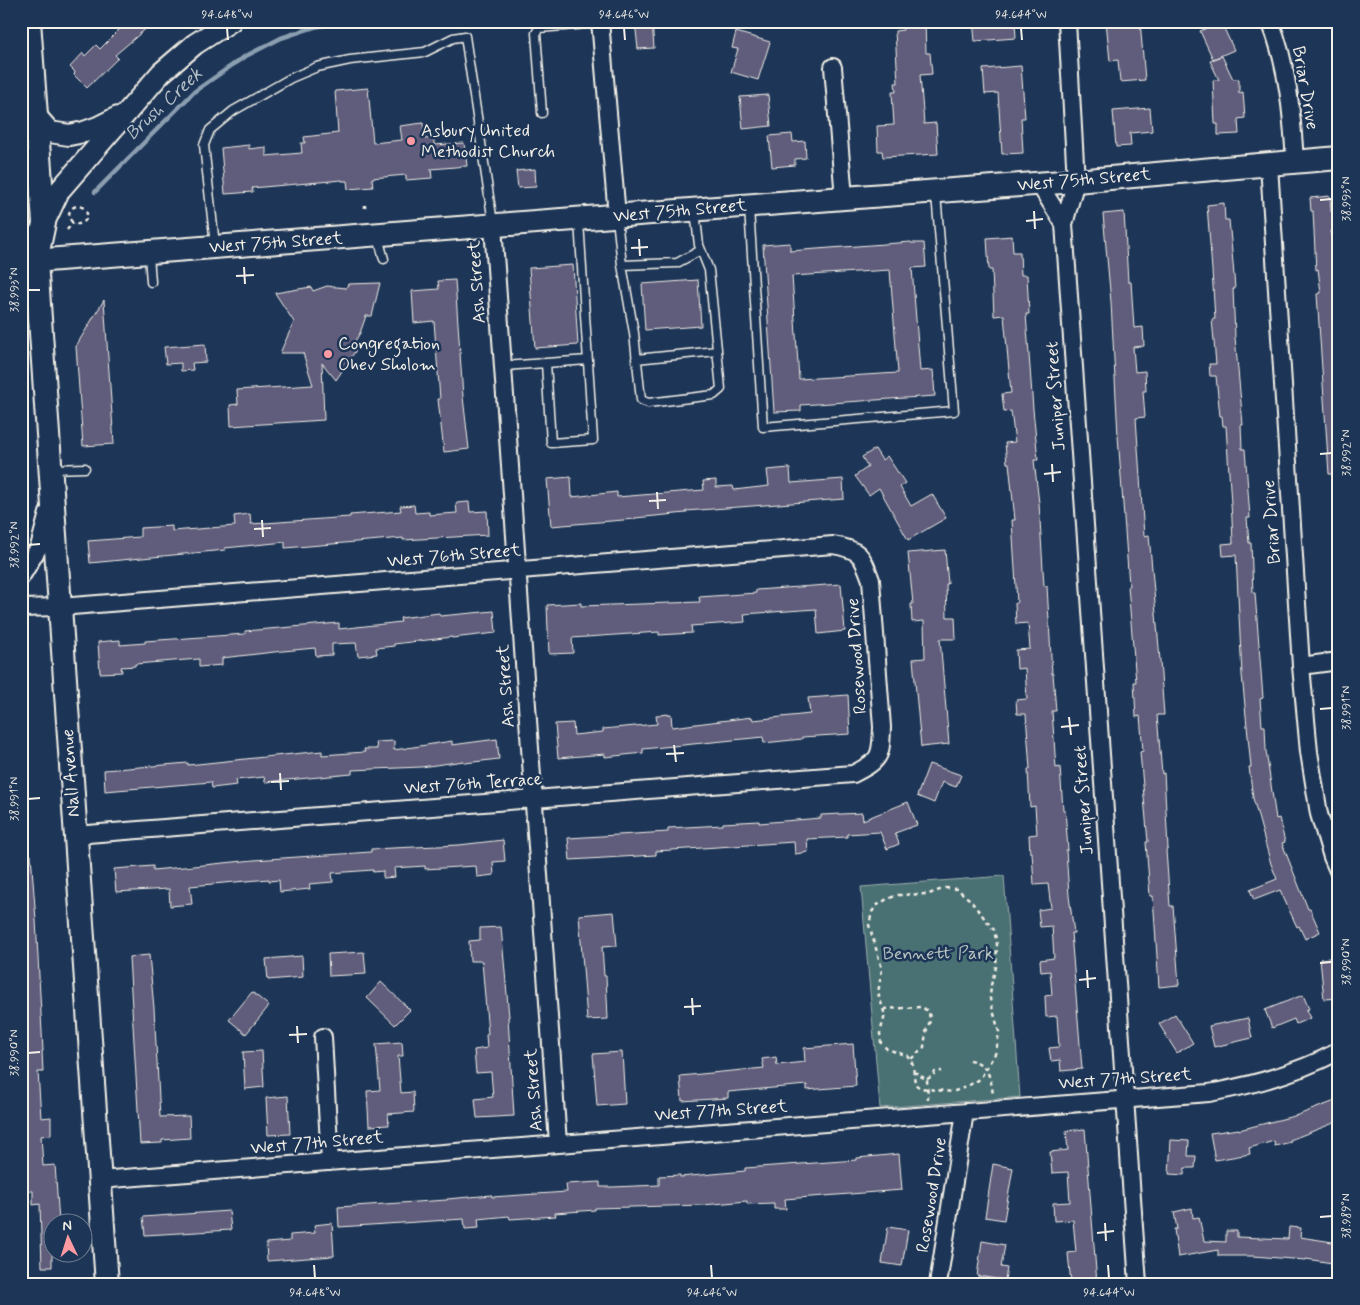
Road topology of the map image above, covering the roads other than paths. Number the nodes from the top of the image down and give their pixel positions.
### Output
1 (29, 21) edge
2 (231, 21) edge
3 (1067, 21) edge
4 (1270, 21) edge
5 (600, 22) edge
6 (833, 67) dead end
7 (542, 113) dead end
8 (124, 115) junction
9 (36, 116) junction
10 (1339, 158) edge
11 (1295, 162) junction
12 (1269, 164) junction
13 (1076, 181) junction
14 (1039, 184) junction
15 (935, 192) junction
16 (844, 198) junction
17 (749, 205) junction
18 (694, 210) junction
19 (617, 216) junction
20 (579, 219) junction
21 (44, 223) junction
22 (1064, 224) junction
23 (493, 226) junction
24 (21, 231) edge
25 (378, 235) junction
26 (216, 247) junction
27 (701, 250) junction
28 (149, 252) junction
29 (384, 259) dead end
30 (29, 262) edge
31 (622, 265) junction
32 (151, 282) dead end
33 (717, 351) junction
34 (636, 359) junction
35 (588, 360) junction
36 (546, 363) junction
37 (504, 366) junction
38 (85, 468) dead end
39 (50, 469) junction
40 (52, 494) junction
41 (851, 548) joint
42 (518, 571) junction
43 (21, 577) edge
44 (60, 607) junction
45 (21, 608) edge
46 (1339, 661) edge
47 (1301, 666) junction
48 (871, 765) joint
49 (533, 799) junction
50 (75, 835) junction
51 (1339, 873) edge
52 (322, 1037) dead end
53 (1339, 1052) edge
54 (1125, 1099) junction
55 (965, 1112) junction
56 (558, 1144) junction
57 (330, 1162) junction
58 (99, 1180) junction
59 (1140, 1283) edge
60 (106, 1284) edge
61 (938, 1284) edge

1 - 9 main road, Nall Avenue
2 - 8 street
3 - 13 street, Juniper Street
4 - 11 street, Briar Drive
5 - 7 lane
5 - 19 street
6 - 16 street
8 - 9 street
8 - 21 street
9 - 21 main road, Nall Avenue
10 - 11 main road, West 75th Street
11 - 12 main road, West 75th Street
12 - 13 main road, West 75th Street
12 - 47 street, Briar Drive
13 - 14 main road, West 75th Street
13 - 22 street, Juniper Street
14 - 15 main road, West 75th Street
14 - 22 street, Juniper Street
15 - 16 main road, West 75th Street
15 - 17 lane
16 - 17 main road, West 75th Street
17 - 18 main road, West 75th Street
18 - 19 main road, West 75th Street
18 - 27 lane
19 - 20 main road, West 75th Street
19 - 31 lane
20 - 23 main road, West 75th Street
20 - 35 lane
21 - 30 main road, Nall Avenue
22 - 54 street, Juniper Street
23 - 25 main road, West 75th Street
23 - 26 lane
23 - 37 street, Ash Street
24 - 30 main road, Nall Avenue
25 - 26 main road, West 75th Street
25 - 29 lane
26 - 28 main road, West 75th Street
27 - 31 lane
27 - 33 lane
28 - 30 main road, West 75th Street
28 - 32 lane
30 - 39 main road, Nall Avenue
31 - 34 lane
33 - 34 lane
33 - 34 lane
35 - 36 lane
35 - 36 lane
36 - 37 lane
37 - 42 street, Ash Street
38 - 39 lane
39 - 40 main road, Nall Avenue
40 - 43 street
40 - 44 main road, Nall Avenue
41 - 42 street, West 76th Street
41 - 48 street, Rosewood Drive
42 - 44 street, West 76th Street
42 - 49 street, Ash Street
44 - 45 street, West 76th Street
44 - 50 main road, Nall Avenue
46 - 47 street
47 - 51 street, Briar Drive
48 - 49 street, West 76th Terrace
49 - 50 street, West 76th Terrace
49 - 56 street, Ash Street
50 - 58 main road, Nall Avenue
52 - 57 street
53 - 54 street, West 77th Street
54 - 55 street, West 77th Street
54 - 59 street, Juniper Street
55 - 56 street, West 77th Street
55 - 61 street, Rosewood Drive
56 - 57 street, West 77th Street
57 - 58 street, West 77th Street
58 - 60 main road, Nall Avenue

